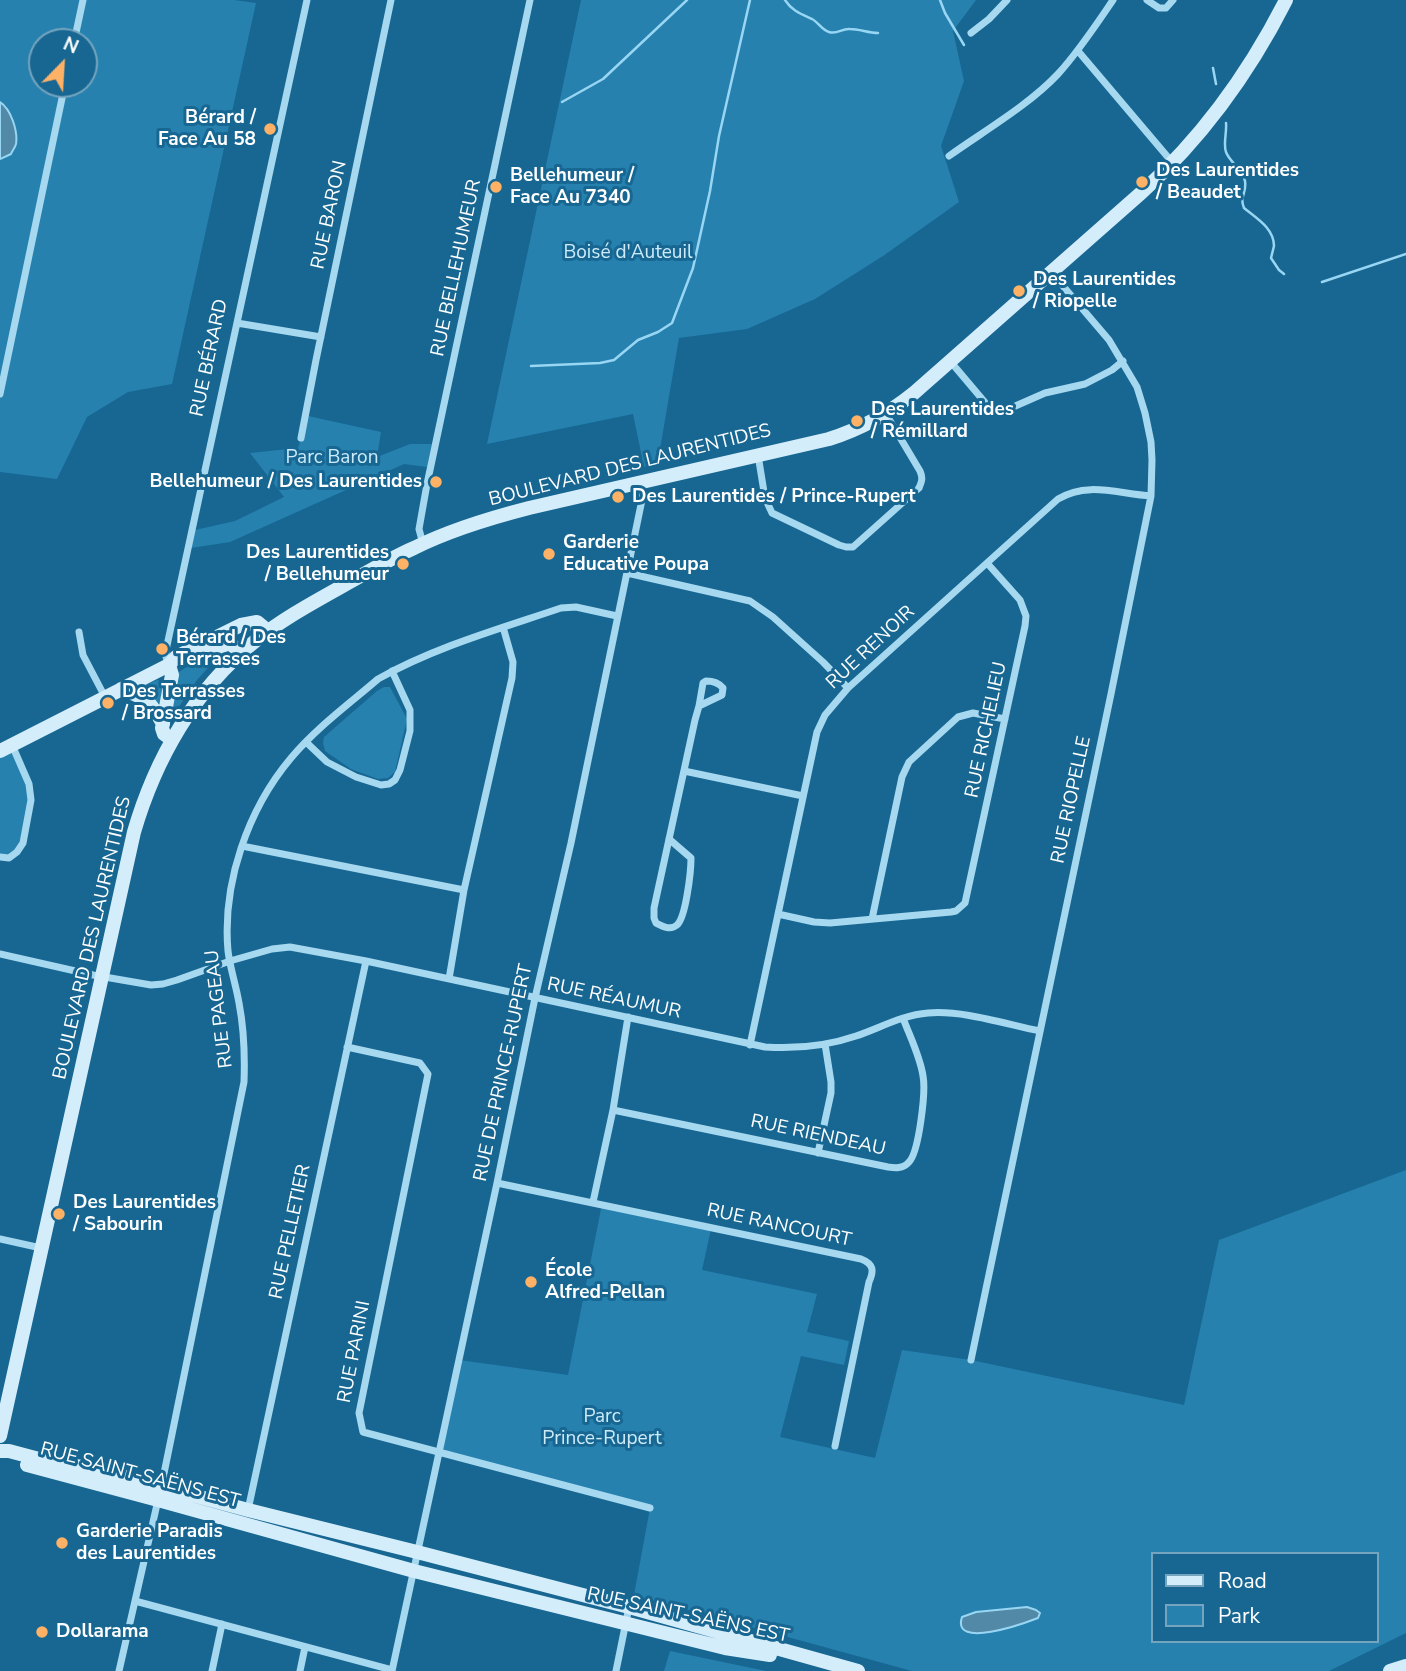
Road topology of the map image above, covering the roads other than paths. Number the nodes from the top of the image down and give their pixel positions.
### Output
1 (83, 0) edge
2 (307, 0) edge
3 (391, 0) edge
4 (530, 0) edge
5 (1007, 0) edge
6 (1113, 0) edge
7 (1147, 0) edge
8 (1173, 0) edge
9 (1286, 0) edge
10 (77, 28) edge
11 (971, 33) dead end
12 (1078, 51) junction
13 (62, 98) edge
14 (949, 156) dead end
15 (1172, 162) junction
16 (1051, 272) junction
17 (237, 323) junction
18 (321, 337) junction
19 (950, 361) junction
20 (1123, 362) junction
21 (0, 394) edge
22 (886, 414) junction
23 (301, 438) dead end
24 (757, 455) junction
25 (641, 481) junction
26 (1151, 496) junction
27 (423, 544) junction
28 (987, 563) junction
29 (626, 573) junction
30 (617, 616) junction
31 (503, 627) junction
32 (268, 631) junction
33 (79, 632) dead end
34 (242, 652) junction
35 (169, 665) junction
36 (392, 671) junction
37 (848, 688) junction
38 (121, 689) junction
39 (105, 697) junction
40 (699, 706) dead end
41 (1005, 719) junction
42 (163, 724) junction
43 (172, 740) junction
44 (306, 742) junction
45 (6, 747) edge
46 (684, 771) junction
47 (803, 796) junction
48 (669, 839) junction
49 (242, 846) junction
50 (0, 857) edge
51 (464, 890) junction
52 (779, 914) junction
53 (872, 919) junction
54 (0, 954) edge
55 (230, 961) junction
56 (366, 961) junction
57 (101, 976) junction
58 (449, 979) junction
59 (535, 998) junction
60 (628, 1017) junction
61 (903, 1018) junction
62 (1040, 1031) junction
63 (825, 1044) junction
64 (750, 1045) junction
65 (347, 1047) junction
66 (613, 1110) junction
67 (818, 1153) junction
68 (497, 1183) junction
69 (593, 1202) junction
70 (0, 1239) edge
71 (41, 1248) junction
72 (971, 1360) dead end
73 (0, 1438) edge
74 (835, 1446) dead end
75 (439, 1452) junction
76 (0, 1453) edge
77 (107, 1472) junction
78 (160, 1493) junction
79 (650, 1508) dead end
80 (248, 1510) junction
81 (417, 1552) junction
82 (414, 1570) junction
83 (135, 1601) junction
84 (629, 1607) junction
85 (625, 1623) junction
86 (222, 1625) junction
87 (305, 1647) junction
88 (1406, 1666) edge
89 (841, 1667) junction
90 (120, 1671) edge
91 (212, 1671) edge
92 (300, 1671) edge
93 (392, 1671) edge
94 (616, 1671) edge
95 (858, 1671) edge
96 (1390, 1671) edge

1 - 10 street
2 - 17 street, RUE BÉRARD
3 - 18 street, RUE BARON
4 - 27 street, RUE BELLEHUMEUR
5 - 11 street
6 - 12 street
7 - 8 street
9 - 15 street, BOULEVARD DES LAURENTIDES
12 - 14 street
12 - 15 street
13 - 21 street
15 - 16 street, BOULEVARD DES LAURENTIDES
16 - 19 street, BOULEVARD DES LAURENTIDES
16 - 20 street, RUE RIOPELLE
17 - 18 street
17 - 35 street, RUE BÉRARD
18 - 23 street, RUE BARON
19 - 20 street
19 - 22 street, BOULEVARD DES LAURENTIDES
20 - 26 street, RUE RIOPELLE
22 - 24 street, BOULEVARD DES LAURENTIDES
22 - 24 street
24 - 25 street, BOULEVARD DES LAURENTIDES
25 - 27 street, BOULEVARD DES LAURENTIDES
25 - 29 street, RUE DE PRINCE-RUPERT
26 - 28 street, RUE RENOIR
26 - 62 street, RUE RIOPELLE
27 - 32 street, BOULEVARD DES LAURENTIDES
28 - 37 street, RUE RENOIR
28 - 41 street, RUE RICHELIEU
29 - 30 street, RUE DE PRINCE-RUPERT
29 - 37 street
30 - 31 street, RUE PAGEAU
30 - 59 street, RUE DE PRINCE-RUPERT
31 - 36 street, RUE PAGEAU
31 - 51 street
32 - 34 street, BOULEVARD DES LAURENTIDES
32 - 35 street
33 - 39 street
34 - 35 street
34 - 43 street, BOULEVARD DES LAURENTIDES
35 - 38 street
35 - 42 street, RUE BÉRARD
36 - 44 street, RUE PAGEAU
36 - 44 street
37 - 47 street, RUE RENOIR
38 - 39 street
38 - 42 street
39 - 45 street
40 - 46 street
41 - 53 street
41 - 53 street, RUE RICHELIEU
42 - 43 street
43 - 57 street, BOULEVARD DES LAURENTIDES
44 - 49 street, RUE PAGEAU
45 - 50 street
46 - 47 street
46 - 48 street
47 - 52 street, RUE RENOIR
48 - 48 street
49 - 51 street
49 - 55 street, RUE PAGEAU
51 - 58 street
52 - 53 street
52 - 64 street, RUE RENOIR
54 - 57 street, RUE RÉAUMUR
55 - 56 street, RUE RÉAUMUR
55 - 57 street, RUE RÉAUMUR
55 - 78 street, RUE PAGEAU
56 - 58 street, RUE RÉAUMUR
56 - 65 street, RUE PELLETIER
57 - 71 street, BOULEVARD DES LAURENTIDES
58 - 59 street, RUE RÉAUMUR
59 - 60 street, RUE RÉAUMUR
59 - 68 street, RUE DE PRINCE-RUPERT
60 - 64 street, RUE RÉAUMUR
60 - 66 street
61 - 62 street, RUE RÉAUMUR
61 - 63 street, RUE RÉAUMUR
61 - 67 street, RUE RIENDEAU
62 - 72 street, RUE RIOPELLE
63 - 64 street, RUE RÉAUMUR
63 - 67 street
65 - 75 street, RUE PARINI
65 - 80 street, RUE PELLETIER
66 - 67 street, RUE RIENDEAU
66 - 69 street
68 - 69 street, RUE RANCOURT
68 - 75 street, RUE DE PRINCE-RUPERT
69 - 74 street, RUE RANCOURT
70 - 71 street
71 - 73 street, BOULEVARD DES LAURENTIDES
73 - 77 street, RUE SAINT-SAËNS EST
75 - 79 street, RUE PARINI
75 - 81 street, RUE DE PRINCE-RUPERT
76 - 77 street, RUE SAINT-SAËNS EST
76 - 78 street, RUE SAINT-SAËNS EST
77 - 78 street, RUE SAINT-SAËNS EST
78 - 80 street, RUE SAINT-SAËNS EST
78 - 82 street, RUE SAINT-SAËNS EST
78 - 83 street, RUE PAGEAU
80 - 81 street, RUE SAINT-SAËNS EST
81 - 82 street, RUE DE PRINCE-RUPERT
81 - 84 street, RUE SAINT-SAËNS EST
82 - 85 street, RUE SAINT-SAËNS EST
82 - 93 street, RUE DE PRINCE-RUPERT
83 - 86 street
83 - 90 street, RUE PAGEAU
84 - 85 street
84 - 89 street, RUE SAINT-SAËNS EST
85 - 89 street, RUE SAINT-SAËNS EST
85 - 94 street
86 - 87 street
86 - 91 street
87 - 92 street
87 - 93 street
88 - 96 street
89 - 95 street

